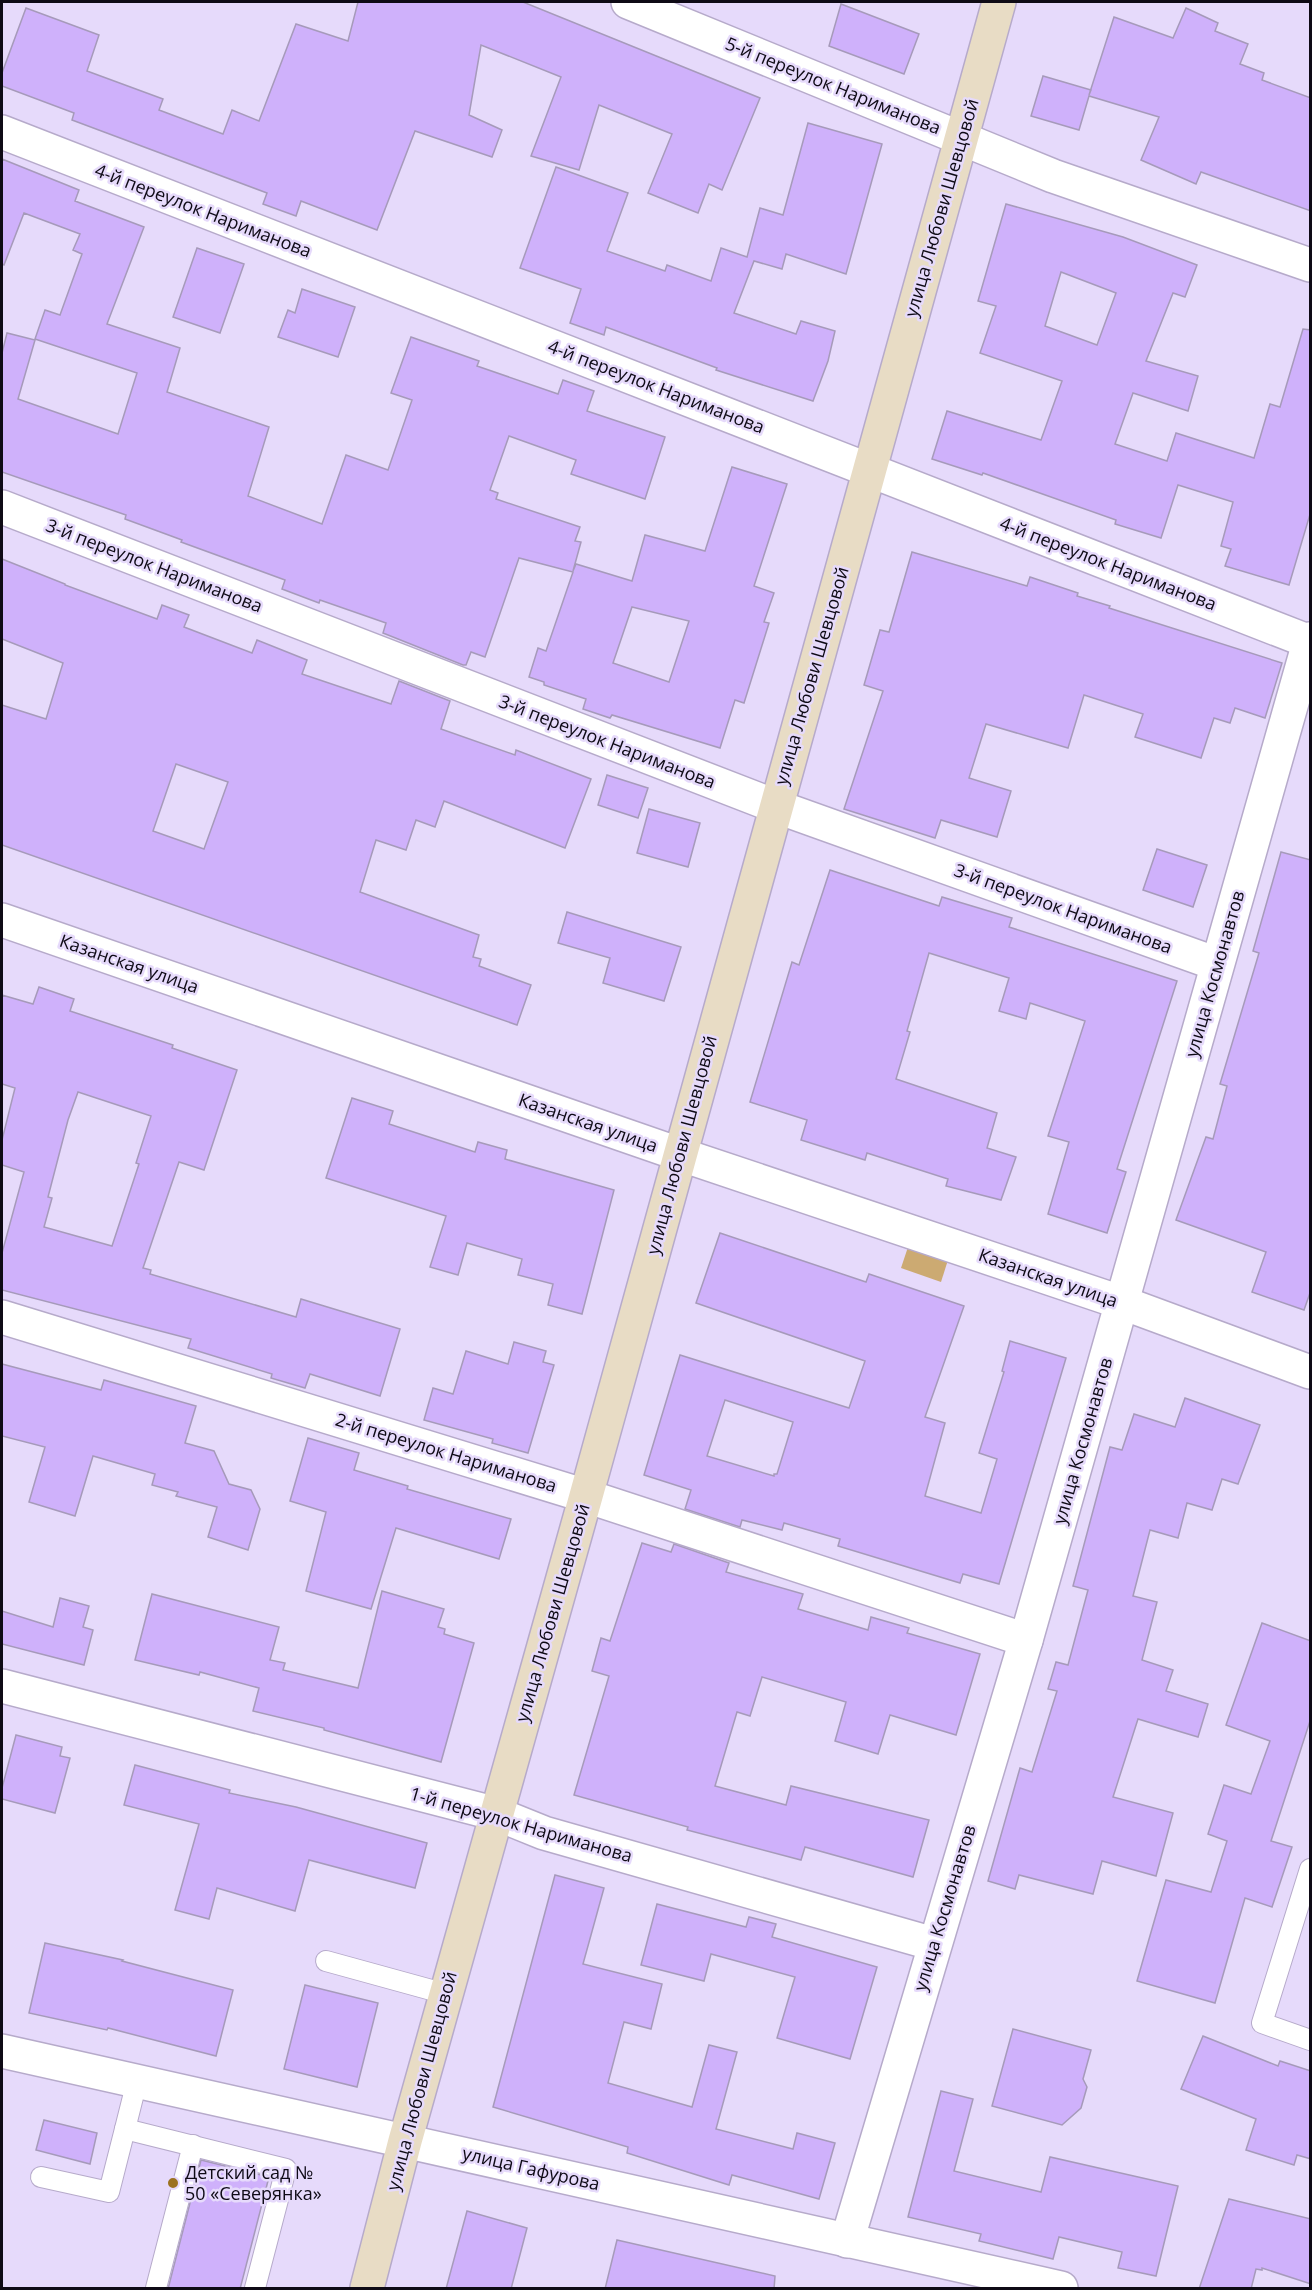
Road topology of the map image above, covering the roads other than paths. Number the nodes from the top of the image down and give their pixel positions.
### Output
1 (628, 2) edge
2 (999, 2) edge
3 (2, 132) edge
4 (961, 139) junction
5 (1311, 265) edge
6 (869, 471) junction
7 (2, 507) edge
8 (1310, 640) edge
9 (775, 807) junction
10 (2, 920) edge
11 (1217, 964) junction
12 (679, 1154) junction
13 (1123, 1304) junction
14 (2, 1317) edge
15 (1311, 1372) edge
16 (586, 1496) junction
17 (1026, 1640) junction
18 (2, 1686) edge
19 (497, 1814) junction
20 (1311, 1869) edge
21 (934, 1944) junction
22 (326, 1961) dead end
23 (446, 1994) junction
24 (1311, 2040) edge
25 (2, 2051) edge
26 (137, 2081) junction
27 (125, 2129) junction
28 (405, 2141) junction
29 (193, 2145) junction
30 (41, 2177) dead end
31 (847, 2241) junction
32 (156, 2289) edge
33 (255, 2289) edge
34 (367, 2289) edge
35 (1061, 2289) edge

1 - 4 street, 5-й переулок Нариманова
2 - 4 street, улица Любови Шевцовой
3 - 6 street, 4-й переулок Нариманова
4 - 5 street, 5-й переулок Нариманова
4 - 6 street, улица Любови Шевцовой
6 - 8 street, 4-й переулок Нариманова
6 - 9 street, улица Любови Шевцовой
7 - 9 street, 3-й переулок Нариманова
8 - 11 street, улица Космонавтов
9 - 11 street, 3-й переулок Нариманова
9 - 12 street, улица Любови Шевцовой
10 - 12 street, Казанская улица
11 - 13 street, улица Космонавтов
12 - 13 street, Казанская улица
12 - 16 street, улица Любови Шевцовой
13 - 15 street, Казанская улица
13 - 17 street, улица Космонавтов
14 - 16 street, 2-й переулок Нариманова
16 - 17 street, 2-й переулок Нариманова
16 - 19 street, улица Любови Шевцовой
17 - 21 street, улица Космонавтов
18 - 19 street, 1-й переулок Нариманова
19 - 21 street, 1-й переулок Нариманова
19 - 23 street, улица Любови Шевцовой
20 - 24 lane
21 - 31 street, улица Космонавтов
22 - 23 lane
23 - 28 street, улица Любови Шевцовой
25 - 26 street, улица Гафурова
26 - 27 lane
26 - 28 street, улица Гафурова
27 - 29 lane
27 - 30 lane
28 - 31 street, улица Гафурова
28 - 34 street, улица Любови Шевцовой
29 - 32 lane
29 - 33 lane
31 - 35 street, улица Гафурова

